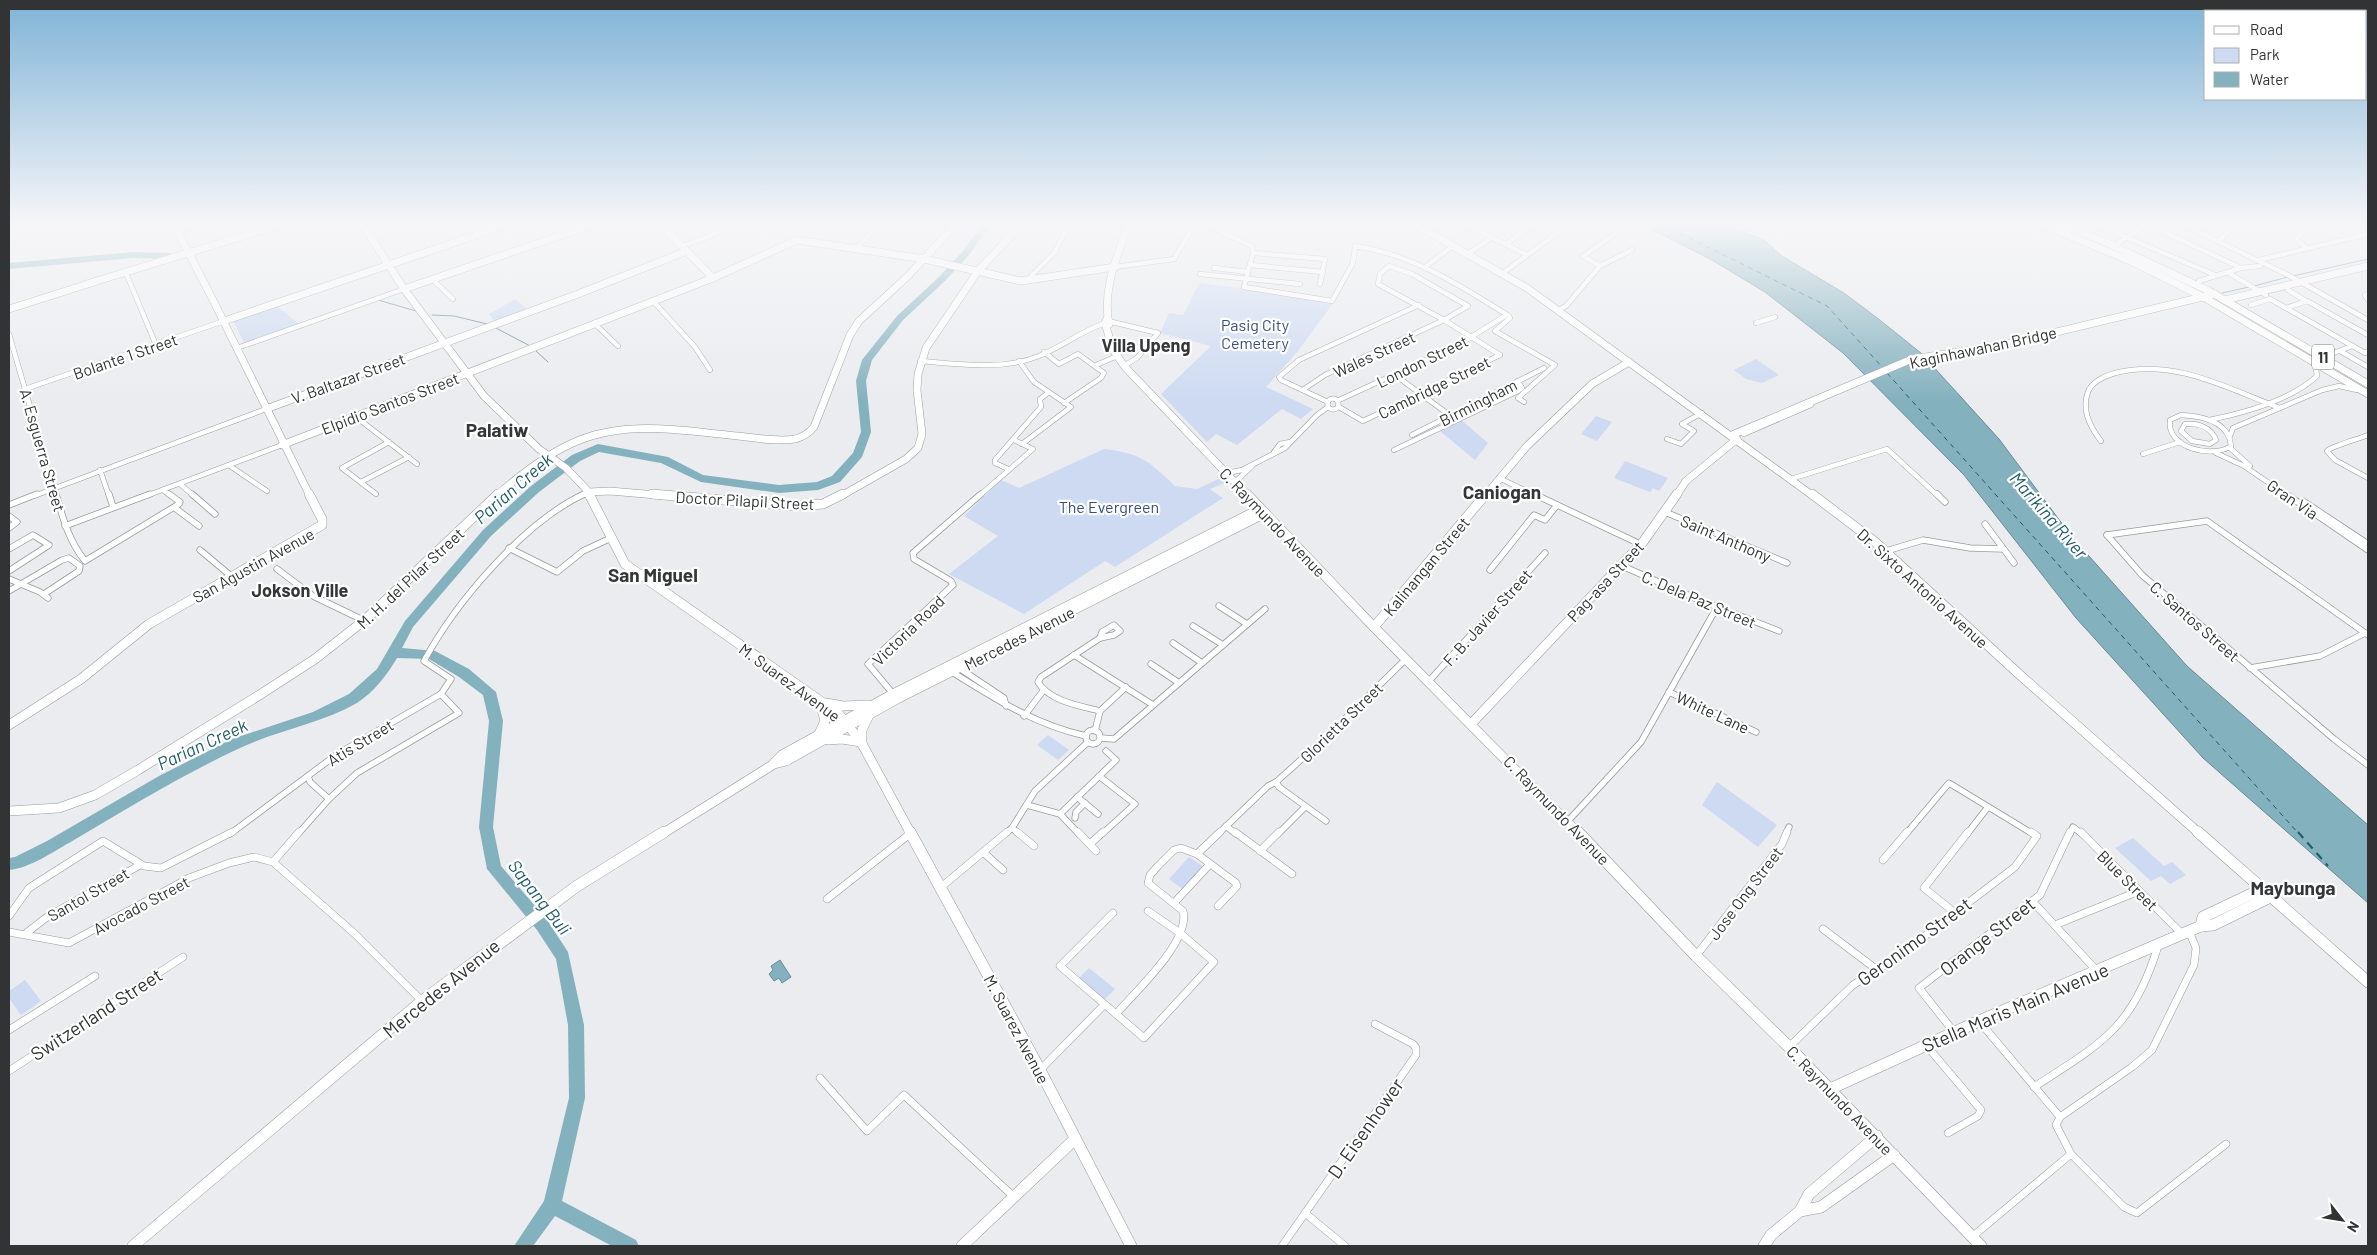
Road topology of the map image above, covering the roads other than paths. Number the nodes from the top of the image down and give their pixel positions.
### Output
1 (87, 284) edge
2 (130, 284) edge
3 (205, 284) edge
4 (335, 284) edge
5 (400, 284) edge
6 (421, 284) edge
7 (436, 284) edge
8 (597, 284) edge
9 (698, 284) edge
10 (899, 284) edge
11 (969, 284) edge
12 (1110, 284) edge
13 (1245, 284) edge
14 (1295, 284) edge
15 (1300, 284) dead end
16 (1342, 284) edge
17 (1378, 284) edge
18 (1429, 284) edge
19 (1453, 284) edge
20 (1519, 284) edge
21 (1585, 284) edge
22 (2176, 284) edge
23 (2193, 284) edge
24 (2249, 284) edge
25 (2301, 284) edge
26 (2303, 284) edge
27 (2305, 284) edge
28 (404, 289) junction
29 (2288, 290) junction
30 (2261, 292) junction
31 (2215, 294) junction
32 (2368, 294) edge
33 (453, 298) dead end
34 (2205, 298) junction
35 (2368, 300) edge
36 (653, 301) junction
37 (2306, 301) junction
38 (2226, 304) junction
39 (1419, 305) junction
40 (2251, 305) dead end
41 (2286, 308) junction
42 (9, 309) edge
43 (1558, 310) junction
44 (1505, 316) dead end
45 (1775, 317) dead end
46 (1444, 320) junction
47 (2368, 320) edge
48 (1107, 321) junction
49 (224, 322) junction
50 (594, 323) junction
51 (1756, 323) dead end
52 (491, 326) joint
53 (9, 334) edge
54 (2368, 335) edge
55 (1471, 337) junction
56 (444, 343) junction
57 (156, 345) junction
58 (618, 346) dead end
59 (2352, 346) junction
60 (237, 348) junction
61 (2340, 351) junction
62 (2368, 351) edge
63 (1044, 352) junction
64 (2331, 354) dead end
65 (1115, 357) junction
66 (920, 361) junction
67 (1018, 361) junction
68 (1629, 362) junction
69 (2315, 362) junction
70 (1127, 364) junction
71 (1096, 365) junction
72 (2368, 367) edge
73 (1544, 368) dead end
74 (710, 370) dead end
75 (466, 374) junction
76 (1133, 375) junction
77 (1395, 375) junction
78 (1518, 382) junction
79 (2310, 383) junction
80 (2368, 384) edge
81 (1304, 389) junction
82 (25, 390) junction
83 (2322, 390) junction
84 (1840, 392) dead end
85 (1048, 393) junction
86 (1421, 393) junction
87 (2366, 393) edge
88 (1524, 402) dead end
89 (1064, 403) junction
90 (2265, 403) junction
91 (1338, 404) junction
92 (1328, 405) junction
93 (2280, 408) junction
94 (266, 409) junction
95 (1702, 413) junction
96 (1450, 416) junction
97 (356, 417) junction
98 (1456, 420) junction
99 (2209, 420) junction
100 (2368, 435) edge
101 (2230, 436) junction
102 (1415, 437) junction
103 (1735, 437) junction
104 (1667, 439) dead end
105 (2188, 439) joint
106 (1014, 440) junction
107 (2101, 441) dead end
108 (389, 442) junction
109 (1290, 442) junction
110 (2180, 442) junction
111 (1022, 444) junction
112 (282, 445) junction
113 (2230, 448) junction
114 (1394, 450) dead end
115 (1274, 452) junction
116 (2216, 453) junction
117 (2143, 454) dead end
118 (547, 456) junction
119 (408, 457) junction
120 (417, 464) dead end
121 (1254, 465) junction
122 (230, 466) junction
123 (1008, 469) junction
124 (100, 470) junction
125 (1227, 473) junction
126 (1499, 478) junction
127 (2368, 478) edge
128 (1791, 479) junction
129 (361, 482) junction
130 (1235, 482) junction
131 (180, 484) junction
132 (54, 488) junction
133 (163, 490) junction
134 (267, 490) dead end
135 (589, 492) junction
136 (376, 494) dead end
137 (1946, 502) dead end
138 (9, 505) edge
139 (1557, 505) junction
140 (113, 507) junction
141 (175, 508) junction
142 (1263, 511) junction
143 (1664, 512) junction
144 (215, 514) dead end
145 (9, 516) edge
146 (1985, 524) dead end
147 (65, 526) junction
148 (199, 526) dead end
149 (9, 528) edge
150 (611, 538) junction
151 (1640, 544) junction
152 (2368, 547) edge
153 (509, 548) junction
154 (9, 549) edge
155 (2003, 549) junction
156 (200, 550) dead end
157 (1886, 551) junction
158 (1545, 553) dead end
159 (1787, 563) dead end
160 (2014, 563) dead end
161 (1620, 565) junction
162 (277, 569) dead end
163 (1490, 570) dead end
164 (9, 571) edge
165 (231, 576) junction
166 (9, 579) edge
167 (18, 586) junction
168 (9, 591) edge
169 (1219, 606) dead end
170 (1717, 607) junction
171 (1265, 609) dead end
172 (365, 621) junction
173 (1247, 624) junction
174 (1193, 626) dead end
175 (1374, 627) junction
176 (1779, 631) dead end
177 (2367, 634) edge
178 (1100, 638) dead end
179 (1173, 643) dead end
180 (1223, 645) junction
181 (1074, 655) junction
182 (1406, 659) junction
183 (1202, 663) junction
184 (1151, 664) dead end
185 (2250, 668) junction
186 (956, 670) junction
187 (1429, 681) junction
188 (1179, 683) junction
189 (1126, 687) junction
190 (1043, 692) junction
191 (1669, 692) junction
192 (441, 694) junction
193 (895, 696) junction
194 (818, 701) junction
195 (1153, 705) junction
196 (872, 709) junction
197 (1100, 711) junction
198 (1024, 716) junction
199 (846, 723) junction
200 (1472, 723) junction
201 (9, 725) edge
202 (1096, 731) junction
203 (1756, 732) dead end
204 (820, 738) junction
205 (1101, 738) junction
206 (1087, 739) junction
207 (861, 742) junction
208 (1106, 751) dead end
209 (2368, 765) edge
210 (308, 776) junction
211 (1099, 776) junction
212 (1276, 783) junction
213 (1078, 797) junction
214 (329, 799) junction
215 (1085, 804) junction
216 (1027, 806) junction
217 (1305, 807) junction
218 (1988, 807) junction
219 (9, 811) edge
220 (1060, 814) junction
221 (1098, 814) dead end
222 (1075, 818) dead end
223 (1326, 821) dead end
224 (1568, 821) junction
225 (1226, 826) junction
226 (1789, 827) dead end
227 (1012, 828) junction
228 (2073, 828) joint
229 (911, 833) junction
230 (1090, 844) junction
231 (1034, 846) dead end
232 (1096, 851) dead end
233 (1260, 851) junction
234 (983, 852) junction
235 (1197, 854) junction
236 (1883, 860) dead end
237 (273, 862) junction
238 (1210, 864) junction
239 (140, 865) junction
240 (1004, 870) dead end
241 (1292, 874) dead end
242 (940, 888) junction
243 (2139, 891) junction
244 (2266, 893) junction
245 (827, 899) dead end
246 (2033, 902) junction
247 (1174, 903) junction
248 (1218, 906) dead end
249 (541, 911) joint
250 (1148, 911) dead end
251 (1113, 912) dead end
252 (1954, 912) junction
253 (9, 916) edge
254 (2055, 925) junction
255 (1823, 929) dead end
256 (9, 932) edge
257 (1180, 933) junction
258 (2186, 933) junction
259 (25, 934) junction
260 (2158, 946) junction
261 (1696, 956) junction
262 (183, 957) dead end
263 (1876, 969) junction
264 (2098, 971) junction
265 (95, 976) dead end
266 (2368, 982) edge
267 (422, 1001) junction
268 (1104, 1005) junction
269 (1116, 1014) junction
270 (1980, 1021) junction
271 (1374, 1024) dead end
272 (9, 1030) edge
273 (1954, 1032) junction
274 (1926, 1045) junction
275 (1789, 1047) junction
276 (1040, 1070) junction
277 (9, 1072) edge
278 (820, 1078) dead end
279 (2034, 1087) junction
280 (1830, 1089) junction
281 (2058, 1119) junction
282 (1948, 1133) dead end
283 (1877, 1136) junction
284 (1075, 1139) junction
285 (2226, 1144) dead end
286 (2071, 1154) junction
287 (1894, 1155) junction
288 (1014, 1197) junction
289 (1800, 1211) junction
290 (1305, 1213) junction
291 (1972, 1237) junction
292 (133, 1246) edge
293 (962, 1246) edge
294 (1131, 1246) edge
295 (1282, 1246) edge
296 (1345, 1246) edge
297 (1764, 1246) edge
298 (1981, 1246) edge

1 - 42 main road
2 - 57 street
3 - 49 main road, San Agustin Avenue
4 - 49 main road
5 - 28 main road, M. Suarez Avenue
6 - 28 main road
7 - 33 street
8 - 52 main road, V. Baltazar Street
9 - 36 main road, Elpidio Santos Street
10 - 118 main road, M. H. del Pilar Street
11 - 66 main road, Doctor Pilapil Street
12 - 48 main road, C. Raymundo Avenue
13 - 16 street
14 - 15 street
17 - 39 street, Wales Street
18 - 46 street, Wales Street
19 - 88 street
20 - 43 main road, Dr. Sixto Antonio Avenue
21 - 43 street
22 - 34 main road, 11
23 - 31 main road, 11
24 - 30 street
25 - 30 main road
26 - 29 main road
27 - 47 street
28 - 56 main road, M. Suarez Avenue
28 - 60 street
29 - 30 main road
29 - 37 street
30 - 38 main road
31 - 34 main road, Kaginhawahan Bridge
31 - 38 main road, 11
32 - 35 street
34 - 38 main road, 11
34 - 103 main road, Kaginhawahan Bridge
36 - 50 main road, Elpidio Santos Street
36 - 74 street
37 - 41 street
37 - 54 street
38 - 69 main road, 11
38 - 80 main road, 11
39 - 46 street
39 - 81 street
40 - 41 street
41 - 59 street
43 - 68 main road, Dr. Sixto Antonio Avenue
44 - 55 street, London Street
45 - 51 street
46 - 55 street
46 - 81 street, Wales Street
48 - 63 street
48 - 65 main road, C. Raymundo Avenue
48 - 70 main road, C. Raymundo Avenue
48 - 70 street
49 - 57 street, Bolante 1 Street
49 - 60 street, San Agustin Avenue
50 - 58 street
50 - 75 main road, Elpidio Santos Street
52 - 56 street, V. Baltazar Street
53 - 82 street, A. Esguerra Street
55 - 77 street, London Street
55 - 86 street, Cambridge Street
56 - 75 main road, M. Suarez Avenue
56 - 94 main road, V. Baltazar Street
57 - 82 street, Bolante 1 Street
59 - 61 street
59 - 62 street
60 - 94 street, San Agustin Avenue
61 - 64 street
61 - 72 street
63 - 67 street
63 - 71 street
65 - 71 street
65 - 76 main road, C. Raymundo Avenue
66 - 67 street
66 - 135 main road, Doctor Pilapil Street
67 - 85 street
68 - 95 main road, Dr. Sixto Antonio Avenue
68 - 126 main road, Kalinangan Street
69 - 79 street
69 - 87 main road, 11
70 - 76 main road, C. Raymundo Avenue
71 - 89 street
73 - 78 street, Birmingham
75 - 97 main road, Elpidio Santos Street
75 - 118 main road, M. Suarez Avenue
76 - 125 main road, C. Raymundo Avenue
77 - 86 street
77 - 91 street, London Street
78 - 96 street, Birmingham
78 - 98 street
79 - 83 street
79 - 90 street
81 - 92 street
82 - 132 street, A. Esguerra Street
83 - 87 street
83 - 93 street
84 - 103 street
85 - 89 street
85 - 106 street
86 - 91 street, Cambridge Street
86 - 96 street
89 - 111 street
90 - 93 street
90 - 99 street
90 - 107 street
91 - 92 street, London Street
91 - 92 street, London Street
92 - 109 street
93 - 101 street
94 - 112 street, San Agustin Avenue
94 - 124 street, V. Baltazar Street
95 - 103 main road, Dr. Sixto Antonio Avenue
95 - 104 street
96 - 98 street
96 - 102 street, Birmingham
97 - 108 street
97 - 112 main road, Elpidio Santos Street
98 - 102 street
99 - 101 street
99 - 110 street
100 - 127 street
101 - 113 street
102 - 114 street
103 - 128 main road, Dr. Sixto Antonio Avenue
103 - 143 main road, Pag-asa Street
105 - 105 street
106 - 111 street
106 - 123 street
108 - 119 street
108 - 129 street
109 - 115 street
109 - 115 street
110 - 116 street, Gran Via
110 - 117 street
111 - 123 street
112 - 122 street, Elpidio Santos Street
112 - 165 main road, San Agustin Avenue
113 - 116 street
113 - 152 street, Gran Via
115 - 121 street
116 - 152 street, Gran Via
118 - 135 main road, M. Suarez Avenue
118 - 172 main road, M. H. del Pilar Street
119 - 120 street
119 - 129 street
121 - 125 street
121 - 130 street
122 - 131 street, Elpidio Santos Street
122 - 134 street
123 - 193 street, Victoria Road
124 - 132 street, V. Baltazar Street
124 - 140 street
125 - 130 main road, C. Raymundo Avenue
126 - 139 street
126 - 175 main road, Kalinangan Street
128 - 137 street
128 - 157 main road, Dr. Sixto Antonio Avenue
129 - 136 street
130 - 142 main road, C. Raymundo Avenue
131 - 133 street, Elpidio Santos Street
131 - 144 street
132 - 138 street, V. Baltazar Street
132 - 147 street, A. Esguerra Street
133 - 140 street, Elpidio Santos Street
133 - 141 street
135 - 150 main road, M. Suarez Avenue
135 - 153 street, Doctor Pilapil Street
139 - 151 street
139 - 163 street
140 - 147 street, Elpidio Santos Street
141 - 147 street, A. Esguerra Street
141 - 148 street
142 - 175 main road, C. Raymundo Avenue
142 - 186 main road, Mercedes Avenue
142 - 193 main road, Mercedes Avenue
143 - 151 main road, Pag-asa Street
143 - 159 street, Saint Anthony
145 - 149 street
146 - 155 street
150 - 153 street
150 - 194 main road, M. Suarez Avenue
151 - 161 main road, Pag-asa Street
153 - 192 street, Doctor Pilapil Street
154 - 164 street
155 - 157 street
155 - 160 street
156 - 165 street
157 - 244 main road, Dr. Sixto Antonio Avenue
158 - 187 street, F. B. Javier Street
161 - 170 street, C. Dela Paz Street
161 - 200 main road, Pag-asa Street
162 - 172 street
165 - 201 main road, San Agustin Avenue
166 - 167 street
167 - 167 street
167 - 168 street
169 - 173 street
170 - 176 street, C. Dela Paz Street
170 - 191 street
171 - 173 street
172 - 219 main road, M. H. del Pilar Street
173 - 180 street
174 - 180 street
175 - 182 main road, C. Raymundo Avenue
177 - 185 street
177 - 185 street, C. Santos Street
178 - 181 street
179 - 183 street
180 - 183 street
181 - 189 street
181 - 190 street
182 - 187 main road, C. Raymundo Avenue
182 - 212 street, Glorietta Street
183 - 188 street
184 - 188 street
185 - 209 street, C. Santos Street
186 - 193 main road, Mercedes Avenue
186 - 198 street
187 - 200 main road, C. Raymundo Avenue
188 - 195 street
189 - 195 street
189 - 197 street
190 - 197 street
190 - 198 street
191 - 203 street, White Lane
191 - 224 street
192 - 210 street, Atis Street
192 - 214 street
193 - 196 main road, Mercedes Avenue
194 - 196 main road
194 - 199 main road, M. Suarez Avenue
194 - 204 main road
195 - 205 street
196 - 199 main road, Mercedes Avenue
196 - 207 main road
197 - 202 street
198 - 206 street
199 - 204 main road, Mercedes Avenue
199 - 207 main road, M. Suarez Avenue
200 - 224 main road, C. Raymundo Avenue
202 - 205 street
202 - 206 street
204 - 207 main road
204 - 249 main road, Mercedes Avenue
205 - 206 street
206 - 216 street
207 - 229 street, M. Suarez Avenue
208 - 211 street
210 - 214 street
210 - 239 street, Santol Street
211 - 213 street
211 - 230 street
212 - 217 street
212 - 225 street, Glorietta Street
213 - 215 street
213 - 220 street
214 - 237 street
215 - 221 street
215 - 222 street
216 - 220 street
216 - 227 street
217 - 223 street
217 - 233 street
218 - 236 street
218 - 252 street
218 - 252 street, Geronimo Street
220 - 230 street
224 - 261 main road, C. Raymundo Avenue
225 - 233 street
225 - 235 street, Glorietta Street
226 - 261 street, Jose Ong Street
227 - 231 street
227 - 234 street
228 - 243 street, Blue Street
228 - 246 street, Orange Street
229 - 242 street, M. Suarez Avenue
229 - 245 street
230 - 232 street
233 - 241 street
234 - 240 street
234 - 242 street
235 - 238 street
235 - 247 street
237 - 259 street, Avocado Street
237 - 267 street
238 - 247 street
238 - 248 street
239 - 253 street
239 - 259 street, Santol Street
242 - 276 street, M. Suarez Avenue
243 - 254 street
243 - 258 street, Blue Street
244 - 258 main road, Stella Maris Main Avenue
244 - 266 main road, Dr. Sixto Antonio Avenue
246 - 254 street
246 - 273 street, Orange Street
247 - 257 street
249 - 267 street, Mercedes Avenue
250 - 257 street
251 - 268 street
252 - 263 street, Geronimo Street
254 - 264 street
255 - 263 street
256 - 259 street, Avocado Street
257 - 269 street
257 - 269 street
258 - 260 main road, Stella Maris Main Avenue
258 - 281 street
260 - 264 main road, Stella Maris Main Avenue
260 - 279 street
261 - 275 main road, C. Raymundo Avenue
262 - 277 street, Switzerland Street
263 - 275 street, Geronimo Street
264 - 270 main road, Stella Maris Main Avenue
265 - 272 street
267 - 292 street, Mercedes Avenue
268 - 269 street
268 - 276 street
270 - 273 main road, Stella Maris Main Avenue
270 - 279 street
271 - 290 street, D. Eisenhower
273 - 274 main road, Stella Maris Main Avenue
274 - 280 main road, Stella Maris Main Avenue
274 - 282 street
275 - 280 main road, C. Raymundo Avenue
276 - 284 main road, M. Suarez Avenue
278 - 288 street
279 - 281 street
280 - 283 street, C. Raymundo Avenue
281 - 286 street
283 - 287 main road, C. Raymundo Avenue
283 - 289 main road
284 - 288 main road
284 - 294 main road, M. Suarez Avenue
285 - 286 street
286 - 291 street
287 - 289 main road
287 - 291 main road, C. Raymundo Avenue
288 - 293 main road
289 - 297 main road
290 - 295 street, D. Eisenhower
290 - 296 street
291 - 298 main road, C. Raymundo Avenue

